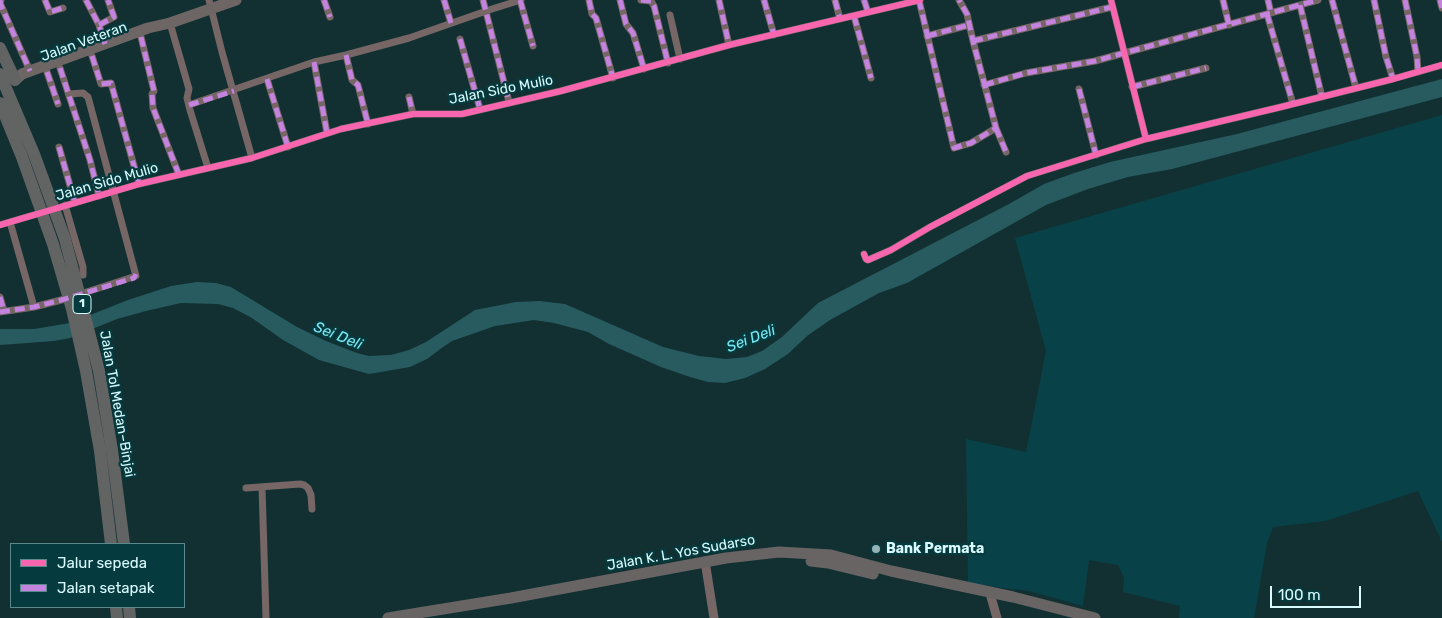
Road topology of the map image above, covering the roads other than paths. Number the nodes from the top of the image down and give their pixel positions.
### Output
1 (0, 0) edge
2 (46, 0) edge
3 (86, 0) edge
4 (95, 0) edge
5 (108, 0) edge
6 (236, 0) edge
7 (324, 0) edge
8 (444, 0) edge
9 (483, 0) edge
10 (520, 0) edge
11 (589, 0) edge
12 (620, 0) edge
13 (641, 0) edge
14 (719, 0) edge
15 (764, 0) edge
16 (835, 0) edge
17 (864, 0) edge
18 (919, 0) edge
19 (959, 0) edge
20 (1223, 0) edge
21 (1268, 0) edge
22 (1318, 0) edge
23 (1332, 0) edge
24 (1374, 0) edge
25 (1405, 0) edge
26 (1440, 0) edge
27 (210, 4) edge
28 (1112, 4) edge
29 (1294, 4) edge
30 (63, 8) dead end
31 (1442, 8) edge
32 (92, 9) junction
33 (486, 11) junction
34 (868, 12) junction
35 (1269, 13) junction
36 (670, 15) dead end
37 (854, 16) junction
38 (330, 17) dead end
39 (840, 19) junction
40 (451, 23) junction
41 (165, 24) junction
42 (969, 25) junction
43 (1229, 25) junction
44 (100, 26) junction
45 (774, 35) junction
46 (927, 36) junction
47 (141, 37) junction
48 (460, 40) dead end
49 (973, 41) junction
50 (105, 44) junction
51 (533, 46) dead end
52 (729, 46) junction
53 (0, 48) edge
54 (1124, 53) junction
55 (92, 56) junction
56 (346, 56) junction
57 (680, 59) junction
58 (314, 62) junction
59 (668, 63) junction
60 (1442, 65) edge
61 (60, 68) junction
62 (1206, 68) dead end
63 (644, 69) junction
64 (30, 71) junction
65 (47, 72) junction
66 (1418, 72) junction
67 (0, 74) edge
68 (613, 78) junction
69 (871, 78) dead end
70 (267, 79) junction
71 (1393, 79) junction
72 (15, 80) junction
73 (0, 85) edge
74 (984, 85) junction
75 (1132, 87) junction
76 (1356, 88) junction
77 (1079, 89) dead end
78 (234, 91) junction
79 (69, 94) junction
80 (409, 97) dead end
81 (1322, 97) junction
82 (509, 102) junction
83 (0, 103) edge
84 (58, 104) dead end
85 (1293, 104) junction
86 (189, 105) junction
87 (480, 109) junction
88 (413, 114) junction
89 (368, 124) junction
90 (996, 128) junction
91 (327, 133) junction
92 (1146, 139) junction
93 (59, 147) dead end
94 (288, 147) junction
95 (1006, 152) dead end
96 (1096, 155) junction
97 (252, 158) junction
98 (208, 168) junction
99 (178, 175) junction
100 (139, 184) junction
101 (115, 192) junction
102 (99, 196) junction
103 (75, 203) junction
104 (65, 205) junction
105 (10, 222) junction
106 (0, 225) edge
107 (864, 254) dead end
108 (83, 275) dead end
109 (0, 296) edge
110 (34, 307) junction
111 (2, 312) edge
112 (262, 487) junction
113 (246, 488) dead end
114 (312, 509) dead end
115 (111, 543) edge
116 (124, 543) edge
117 (706, 565) junction
118 (992, 595) junction
119 (266, 618) edge
120 (388, 618) edge
121 (432, 618) edge
122 (714, 618) edge
123 (997, 618) edge
124 (1075, 618) edge
125 (1095, 618) edge

1 - 64 street
2 - 30 street
3 - 32 street
4 - 32 street
5 - 44 street
6 - 27 main road, Jalan Veteran
7 - 38 street
8 - 40 street
9 - 33 street
10 - 33 street
10 - 51 street
11 - 68 street
12 - 63 street
13 - 59 street
14 - 52 street
15 - 45 street
16 - 39 street
17 - 34 street
18 - 34 street, Jalan Sido Mulio
18 - 46 street
19 - 42 street
20 - 43 street
21 - 35 street
22 - 29 street
23 - 76 street
24 - 71 street
25 - 66 street
26 - 31 street
27 - 41 main road, Jalan Veteran
27 - 78 street
28 - 49 street
28 - 54 street
29 - 35 street
29 - 81 street
32 - 44 street
33 - 40 street
33 - 82 street
34 - 37 street, Jalan Sido Mulio
35 - 43 street
35 - 85 street
36 - 57 street
37 - 39 street, Jalan Sido Mulio
37 - 69 street
39 - 45 street, Jalan Sido Mulio
40 - 56 street
41 - 47 main road, Jalan Veteran
41 - 50 main road, Jalan Veteran
41 - 86 street
42 - 46 street
42 - 49 street
43 - 54 street
44 - 50 street
45 - 52 street, Jalan Sido Mulio
46 - 90 street
47 - 55 main road, Jalan Veteran
47 - 99 street
48 - 87 street
49 - 74 street
50 - 64 main road, Jalan Veteran
52 - 57 street, Jalan Sido Mulio
53 - 72 highway
54 - 74 street
54 - 75 street
55 - 61 main road, Jalan Veteran
55 - 100 street
56 - 58 street
56 - 89 street
57 - 59 street, Jalan Sido Mulio
58 - 70 street
58 - 91 street
59 - 63 street, Jalan Sido Mulio
60 - 66 street
61 - 65 main road, Jalan Veteran
61 - 79 street
62 - 75 street
63 - 68 street, Jalan Sido Mulio
64 - 72 main road, Jalan Veteran
65 - 72 main road, Jalan Veteran
65 - 84 street
66 - 71 street
67 - 116 highway, Jalan Tol Medan–Binjai / 1, bridge
68 - 82 street, Jalan Sido Mulio
70 - 78 street
70 - 94 street
71 - 76 street
72 - 73 main road, Jalan Veteran
74 - 90 street
75 - 92 street
76 - 81 street
77 - 96 street
78 - 86 street
78 - 97 street
79 - 101 street
79 - 102 street
80 - 88 street
81 - 85 street
82 - 87 street, Jalan Sido Mulio
83 - 115 highway, Jalan Tol Medan–Binjai / 1, bridge
85 - 92 street
86 - 98 street
87 - 88 street, Jalan Sido Mulio
88 - 89 street, Jalan Sido Mulio
89 - 91 street, Jalan Sido Mulio
90 - 95 street
91 - 94 street, Jalan Sido Mulio
92 - 96 street
93 - 103 street
94 - 97 street, Jalan Sido Mulio
96 - 107 street
97 - 98 street, Jalan Sido Mulio
98 - 99 street, Jalan Sido Mulio
99 - 100 street, Jalan Sido Mulio
100 - 101 street, Jalan Sido Mulio
101 - 102 street, Jalan Sido Mulio
101 - 110 street
102 - 103 street, Jalan Sido Mulio
103 - 104 street, Jalan Sido Mulio
104 - 105 street, Jalan Sido Mulio
104 - 108 street
105 - 106 street, Jalan Sido Mulio
105 - 110 street
109 - 111 street
110 - 111 street
112 - 113 street
112 - 114 street
112 - 119 street
117 - 118 highway, Jalan K. L. Yos Sudarso
117 - 120 highway, Jalan K. L. Yos Sudarso
117 - 121 highway, Jalan K. L. Yos Sudarso
117 - 122 street
118 - 123 street
118 - 124 highway, Jalan K. L. Yos Sudarso
118 - 125 highway, Jalan K. L. Yos Sudarso

